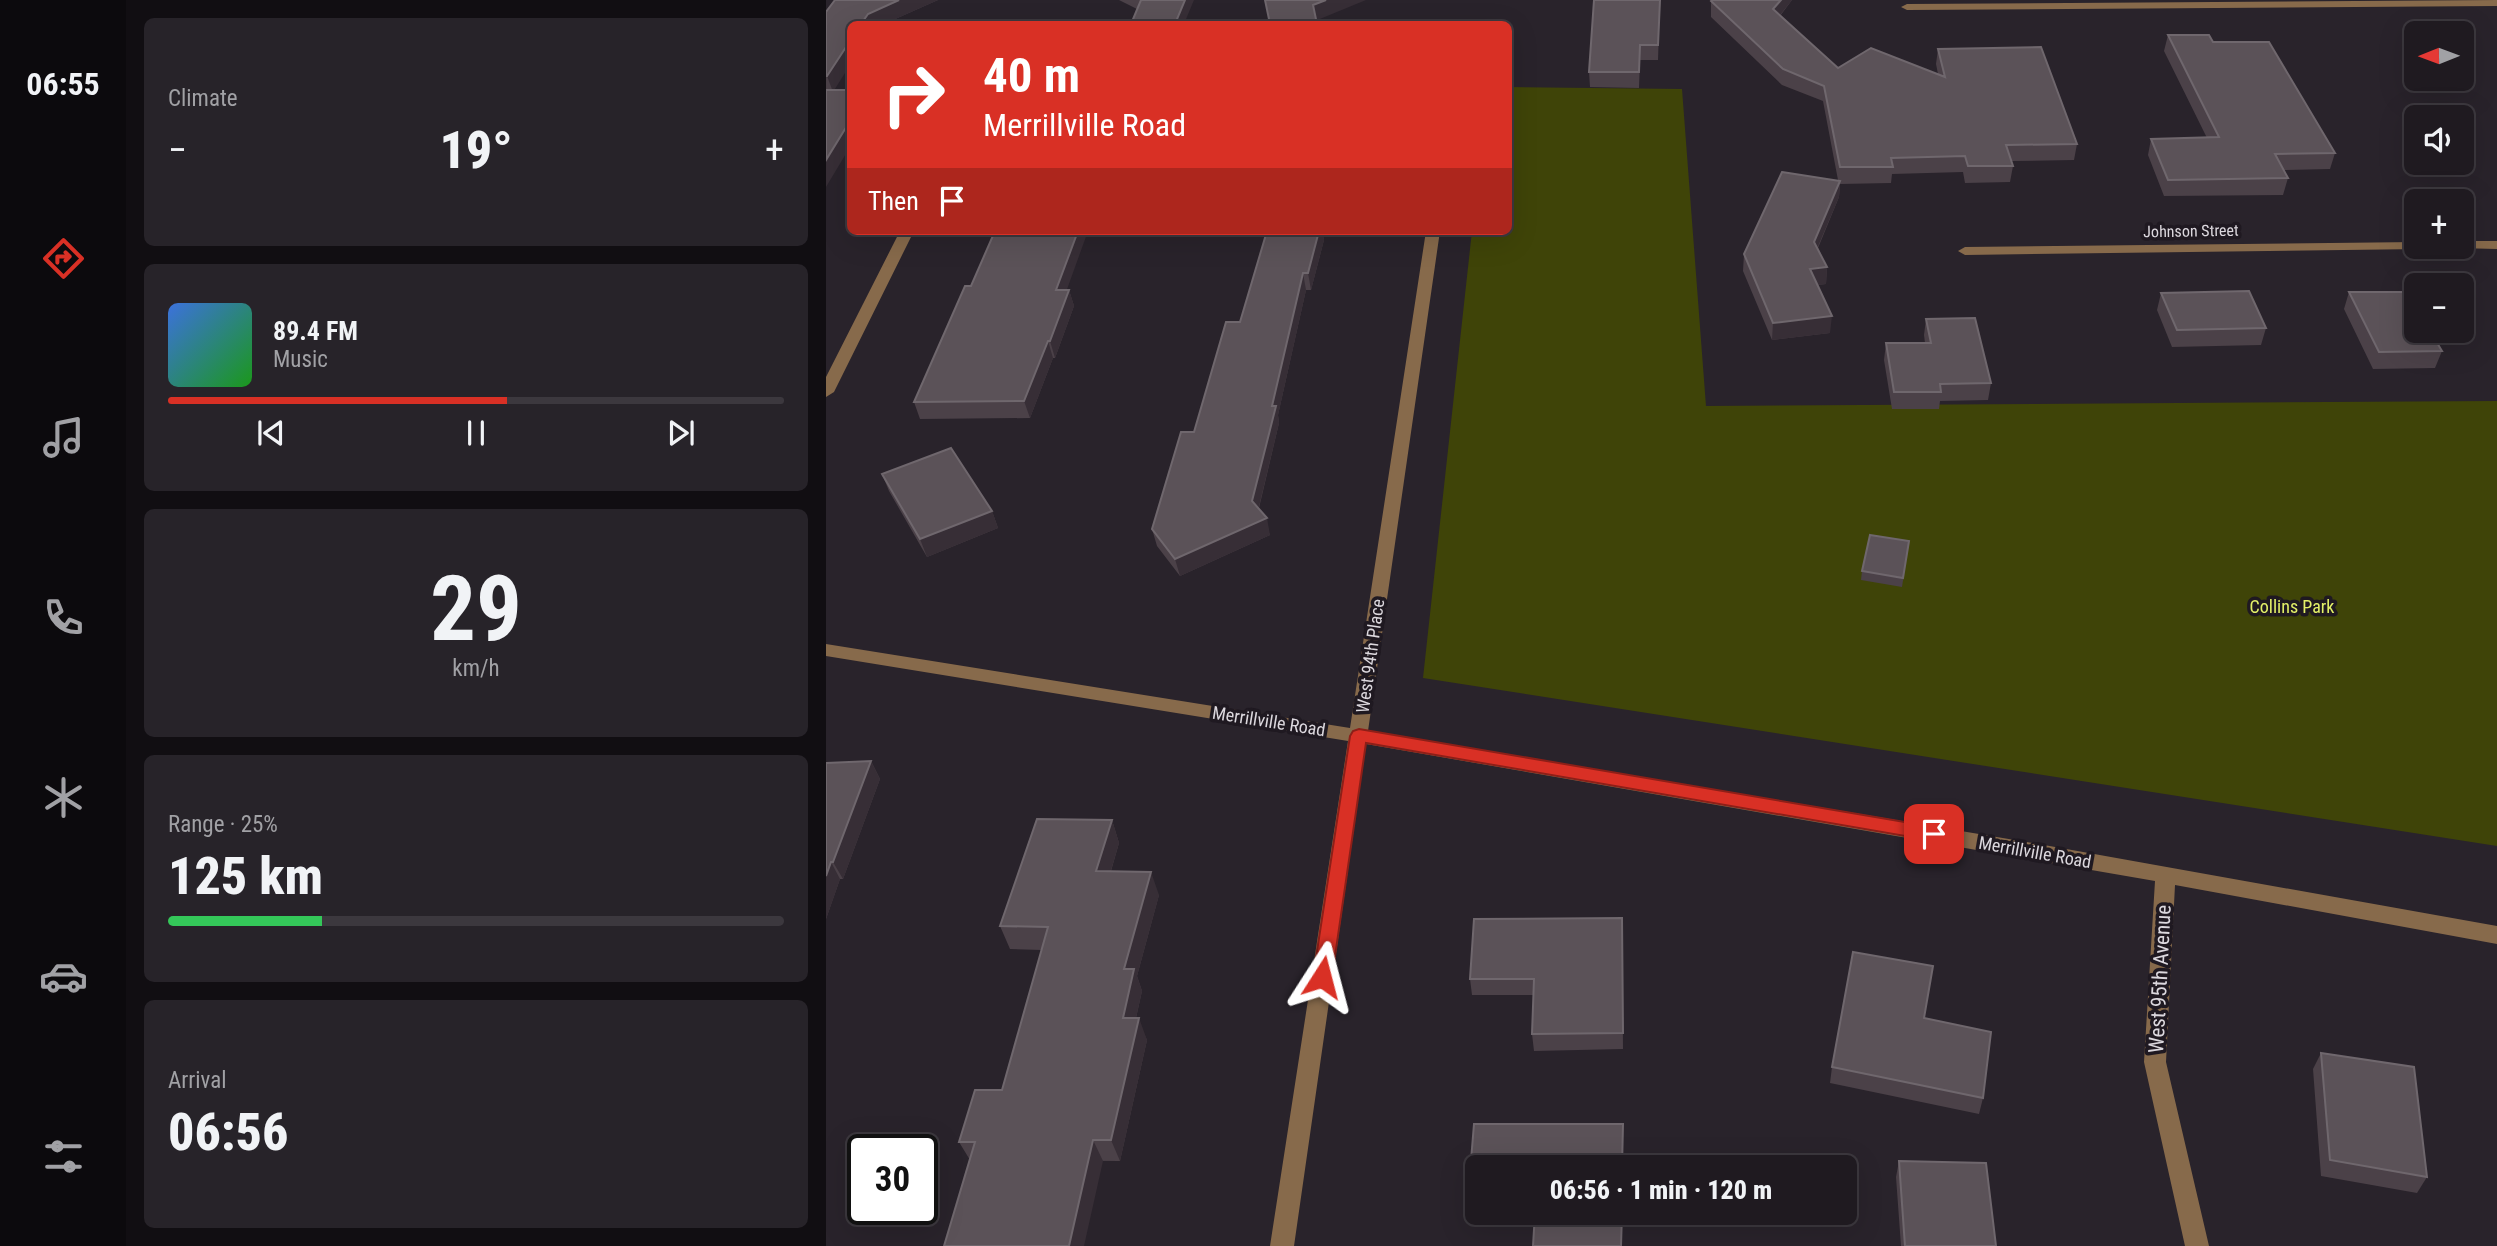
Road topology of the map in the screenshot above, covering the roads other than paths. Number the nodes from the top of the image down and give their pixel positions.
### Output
1 (2497, 4) edge
2 (1907, 6) dead end
3 (905, 235) edge
4 (1432, 235) edge
5 (2497, 245) edge
6 (2404, 246) edge
7 (2474, 246) edge
8 (1965, 251) dead end
9 (826, 392) edge
10 (826, 650) edge
11 (1359, 736) junction
12 (2165, 876) junction
13 (2497, 935) edge
14 (1282, 1246) edge
15 (2197, 1246) edge

1 - 2 street
3 - 9 street
4 - 11 street, West 94th Place
5 - 7 street
6 - 8 street, Johnson Street
10 - 11 street, Merrillville Road
11 - 12 street, Merrillville Road
11 - 14 street, West 94th Place
12 - 13 street, Merrillville Road
12 - 15 street, West 95th Avenue

